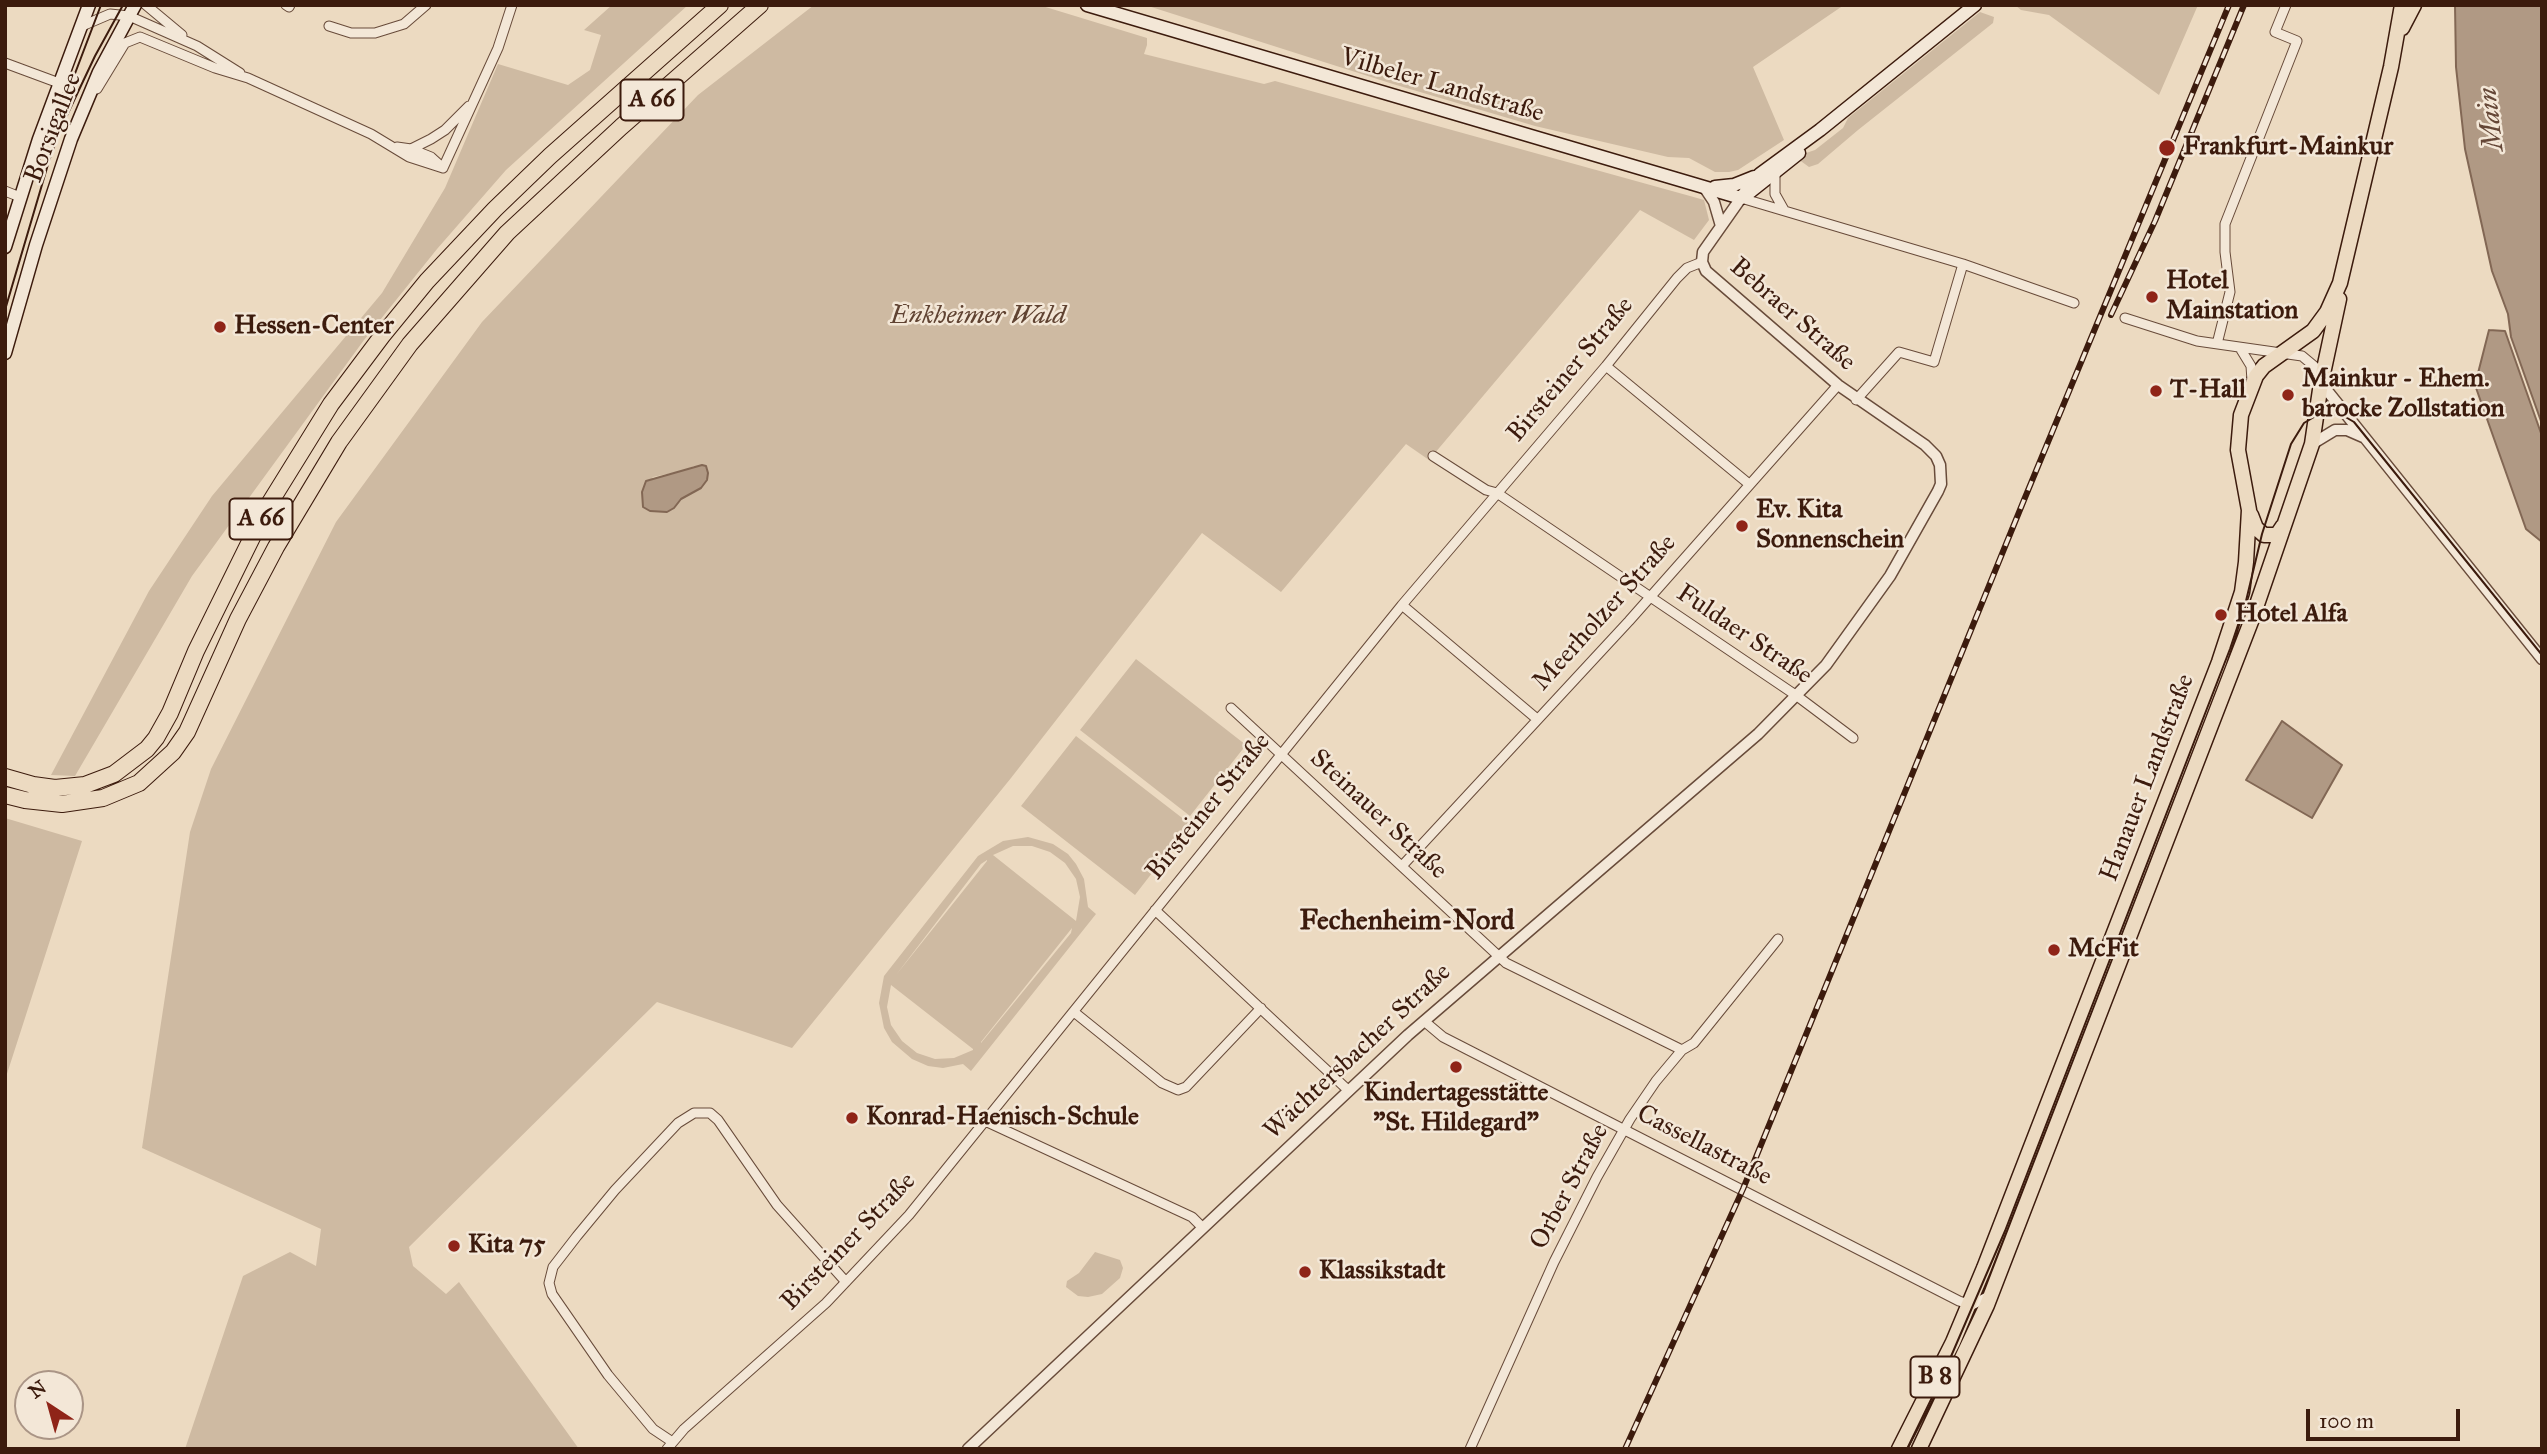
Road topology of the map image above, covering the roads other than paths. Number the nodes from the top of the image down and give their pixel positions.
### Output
1 (89, 5) edge
2 (146, 5) edge
3 (426, 5) edge
4 (512, 5) edge
5 (720, 5) edge
6 (760, 5) edge
7 (1087, 5) edge
8 (1975, 5) edge
9 (2287, 5) edge
10 (2402, 5) edge
11 (2414, 5) edge
12 (132, 11) edge
13 (329, 26) dead end
14 (80, 27) junction
15 (2396, 39) junction
16 (197, 46) junction
17 (5, 62) edge
18 (246, 77) junction
19 (59, 83) junction
20 (477, 97) junction
21 (75, 127) junction
22 (1820, 130) junction
23 (394, 146) junction
24 (411, 149) junction
25 (443, 168) junction
26 (1759, 174) junction
27 (1775, 175) junction
28 (1704, 187) junction
29 (5, 191) edge
30 (20, 197) junction
31 (1741, 198) junction
32 (1784, 211) junction
33 (1721, 226) junction
34 (5, 247) edge
35 (1702, 262) junction
36 (1963, 264) junction
37 (2340, 283) junction
38 (2074, 303) dead end
39 (2124, 318) dead end
40 (2217, 344) junction
41 (2239, 348) junction
42 (5, 353) edge
43 (2285, 353) junction
44 (1606, 366) junction
45 (2251, 383) junction
46 (2321, 383) junction
47 (1838, 385) junction
48 (1856, 400) junction
49 (2312, 444) junction
50 (2375, 450) junction
51 (1433, 456) dead end
52 (1936, 456) joint
53 (1749, 484) junction
54 (1497, 494) junction
55 (2249, 510) junction
56 (2285, 522) junction
57 (1649, 596) junction
58 (1402, 605) junction
59 (2542, 659) edge
60 (1797, 696) junction
61 (1231, 708) dead end
62 (1537, 719) junction
63 (1853, 738) dead end
64 (1280, 754) junction
65 (5, 776) edge
66 (5, 794) edge
67 (1402, 866) junction
68 (1155, 910) junction
69 (1778, 939) dead end
70 (1498, 956) junction
71 (1261, 1007) junction
72 (1074, 1013) junction
73 (1424, 1021) junction
74 (1682, 1050) junction
75 (1349, 1091) junction
76 (985, 1121) junction
77 (1625, 1128) junction
78 (1202, 1227) junction
79 (846, 1282) junction
80 (1992, 1292) junction
81 (1968, 1305) junction
82 (669, 1445) edge
83 (968, 1449) edge
84 (1470, 1449) edge
85 (1899, 1449) edge
86 (1919, 1449) edge

1 - 14 main road, Borsigallee
2 - 16 street
3 - 13 street
4 - 20 street
5 - 65 highway, A 66
6 - 66 highway, A 66
7 - 28 main road, Vilbeler Landstraße
8 - 22 main road
9 - 40 street
10 - 15 main road, Hanauer Landstraße / B 8
11 - 15 main road
12 - 14 street
12 - 16 street
12 - 21 main road, Borsigallee
14 - 19 main road, Borsigallee
15 - 37 main road, Hanauer Landstraße / B 8
16 - 18 street
17 - 19 street
18 - 21 street
18 - 23 street
19 - 30 main road, Borsigallee
20 - 24 street
20 - 25 street
21 - 42 main road, Borsigallee
22 - 26 main road
22 - 27 main road
23 - 24 street
23 - 25 street
24 - 25 street
26 - 28 main road
26 - 31 main road, Birsteiner Straße
27 - 31 main road
27 - 32 street
28 - 31 main road, Vilbeler Landstraße
28 - 33 street
29 - 30 street
30 - 34 main road, Borsigallee
31 - 32 street, Vilbeler Landstraße
31 - 33 street, Birsteiner Straße
32 - 36 street, Vilbeler Landstraße
33 - 35 street, Birsteiner Straße
35 - 44 street, Birsteiner Straße
35 - 47 street, Bebraer Straße
36 - 38 street, Vilbeler Landstraße
36 - 48 street, Bebraer Straße
37 - 43 main road, Hanauer Landstraße / B 8
37 - 46 main road, Hanauer Landstraße / B 8
39 - 40 street
40 - 41 street
41 - 43 street
41 - 45 street
43 - 45 main road, Hanauer Landstraße / B 8
43 - 46 street
44 - 53 street
44 - 54 street, Birsteiner Straße
45 - 55 main road, Hanauer Landstraße / B 8
46 - 49 main road, Hanauer Landstraße / B 8
46 - 50 street
47 - 48 street, Bebraer Straße
47 - 53 street, Meerholzer Straße
48 - 52 street, Bebraer Straße
49 - 50 street
49 - 56 main road, Hanauer Landstraße / B 8
50 - 59 street
51 - 54 street, Fuldaer Straße
52 - 60 street, Wächtersbacher Straße
53 - 57 street, Meerholzer Straße
54 - 57 street, Fuldaer Straße
54 - 58 street, Birsteiner Straße
55 - 56 main road
55 - 81 main road, Hanauer Landstraße / B 8
56 - 80 main road, Hanauer Landstraße / B 8
57 - 60 street, Fuldaer Straße
57 - 62 street, Meerholzer Straße
58 - 62 street
58 - 64 street, Birsteiner Straße
60 - 63 street, Fuldaer Straße
60 - 70 street, Wächtersbacher Straße
61 - 64 street, Steinauer Straße
62 - 67 street, Meerholzer Straße
64 - 67 street, Steinauer Straße
64 - 68 street, Birsteiner Straße
67 - 70 street, Steinauer Straße
68 - 71 street
68 - 72 street, Birsteiner Straße
69 - 74 street, Orber Straße
70 - 73 street, Wächtersbacher Straße
70 - 74 street, Steinauer Straße
71 - 72 street
71 - 75 street
72 - 76 street, Birsteiner Straße
73 - 75 street, Wächtersbacher Straße
73 - 77 street, Cassellastraße
74 - 77 street, Orber Straße
75 - 78 street, Wächtersbacher Straße
76 - 78 street
76 - 79 street, Birsteiner Straße
77 - 81 street, Cassellastraße
77 - 84 street, Orber Straße
78 - 83 street, Wächtersbacher Straße
79 - 82 street, Birsteiner Straße
79 - 82 street
80 - 81 street
80 - 86 main road, Hanauer Landstraße / B 8
81 - 85 main road, Hanauer Landstraße / B 8

